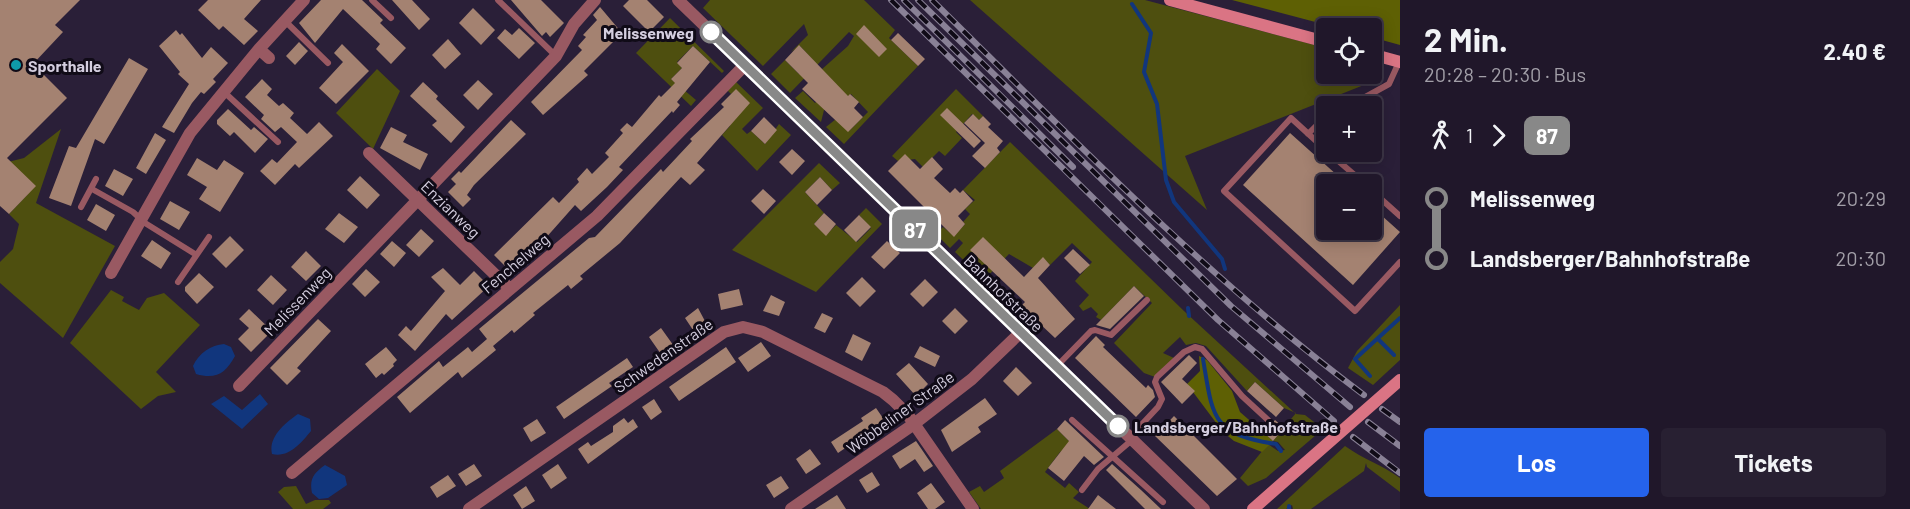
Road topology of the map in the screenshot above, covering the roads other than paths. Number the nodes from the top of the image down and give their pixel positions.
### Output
1 (372, 0) edge
2 (498, 0) edge
3 (595, 0) edge
4 (678, 0) edge
5 (1170, 0) edge
6 (299, 2) edge
7 (391, 18) dead end
8 (284, 21) junction
9 (1316, 39) edge
10 (259, 49) junction
11 (556, 56) junction
12 (1382, 57) edge
13 (269, 58) dead end
14 (1400, 62) edge
15 (328, 63) dead end
16 (745, 65) junction
17 (224, 91) junction
18 (1367, 96) edge
19 (1316, 126) edge
20 (1308, 134) junction
21 (1316, 141) edge
22 (278, 142) dead end
23 (369, 153) dead end
24 (1340, 162) edge
25 (1353, 174) edge
26 (96, 179) dead end
27 (92, 189) junction
28 (418, 200) junction
29 (1382, 200) edge
30 (81, 207) dead end
31 (1400, 216) edge
32 (141, 218) junction
33 (209, 237) dead end
34 (195, 254) junction
35 (1400, 262) edge
36 (111, 273) dead end
37 (178, 282) dead end
38 (510, 289) junction
39 (1147, 300) dead end
40 (1021, 332) junction
41 (1056, 366) junction
42 (1400, 380) edge
43 (239, 386) dead end
44 (1072, 420) dead end
45 (1268, 420) dead end
46 (914, 424) junction
47 (1131, 438) junction
48 (1112, 458) junction
49 (292, 473) dead end
50 (1082, 490) dead end
51 (1163, 502) dead end
52 (469, 509) edge
53 (791, 509) edge
54 (973, 509) edge
55 (1204, 509) edge
56 (1253, 509) edge

1 - 7 lane
2 - 11 lane
3 - 11 street, Melissenweg
4 - 16 street, Bahnhofstraße
5 - 9 street
6 - 8 street
8 - 10 street
8 - 15 lane
10 - 13 street
10 - 17 street
11 - 28 street, Melissenweg
12 - 14 street
14 - 18 lane
16 - 38 street, Fenchelweg
16 - 40 street, Bahnhofstraße
17 - 22 lane
17 - 32 street
19 - 20 lane
20 - 21 lane
20 - 35 lane
23 - 28 street, Enzianweg
24 - 25 lane
26 - 27 lane
27 - 30 lane
27 - 32 lane
28 - 38 street, Enzianweg
28 - 43 street, Melissenweg
29 - 31 lane
32 - 34 lane
32 - 36 street
33 - 34 lane
34 - 37 lane
38 - 49 street, Fenchelweg
39 - 41 lane
40 - 41 street, Bahnhofstraße
40 - 46 street, Wöbbeliner Straße
41 - 47 street, Bahnhofstraße
42 - 56 street
44 - 48 lane
45 - 47 lane
46 - 52 street, Schwedenstraße
46 - 53 street, Wöbbeliner Straße
46 - 54 street, Schwedenstraße
47 - 48 lane
47 - 55 street, Bahnhofstraße
48 - 50 lane
48 - 51 lane

